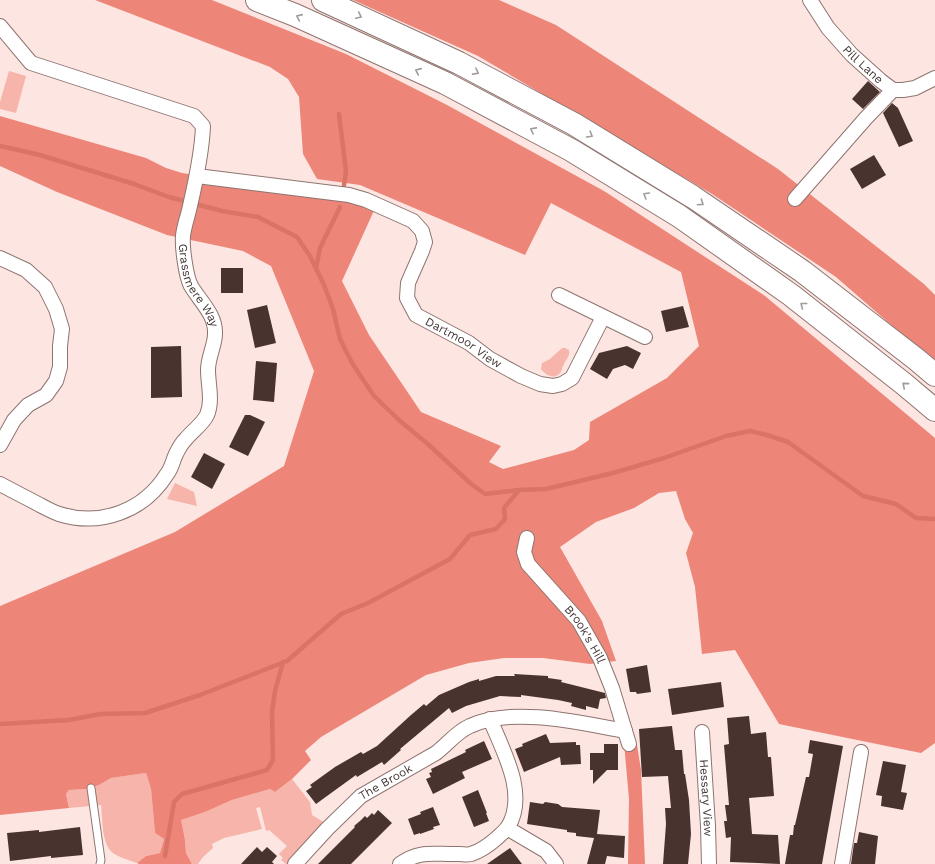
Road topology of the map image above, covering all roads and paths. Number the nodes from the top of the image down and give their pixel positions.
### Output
1 (257, 0) edge
2 (323, 0) edge
3 (810, 0) edge
4 (0, 26) edge
5 (935, 78) edge
6 (893, 90) junction
7 (197, 176) junction
8 (795, 199) dead end
9 (0, 258) edge
10 (559, 295) dead end
11 (603, 317) junction
12 (645, 337) dead end
13 (935, 375) edge
14 (935, 410) edge
15 (0, 444) edge
16 (0, 484) edge
17 (527, 538) dead end
18 (490, 720) junction
19 (701, 732) dead end
20 (627, 737) joint
21 (861, 752) dead end
22 (91, 788) dead end
23 (507, 828) junction
24 (100, 864) edge
25 (295, 864) edge
26 (400, 864) edge
27 (556, 864) edge
28 (709, 864) edge
29 (842, 864) edge

14 -> 1 highway
2 -> 13 highway
3 - 6 street, Pill Lane
4 - 7 street, Grassmere Way
5 - 6 street, Pill Lane
6 - 8 street
7 - 11 street, Dartmoor View
7 - 16 street, Grassmere Way
9 - 15 street
10 - 11 street
11 - 12 street
17 - 20 street, Brook's Hill
18 - 20 street, The Brook
18 - 23 street
18 - 25 street, The Brook
19 - 28 street, Hessary View
21 - 29 street
22 - 24 lane
23 - 26 street
23 - 27 street

